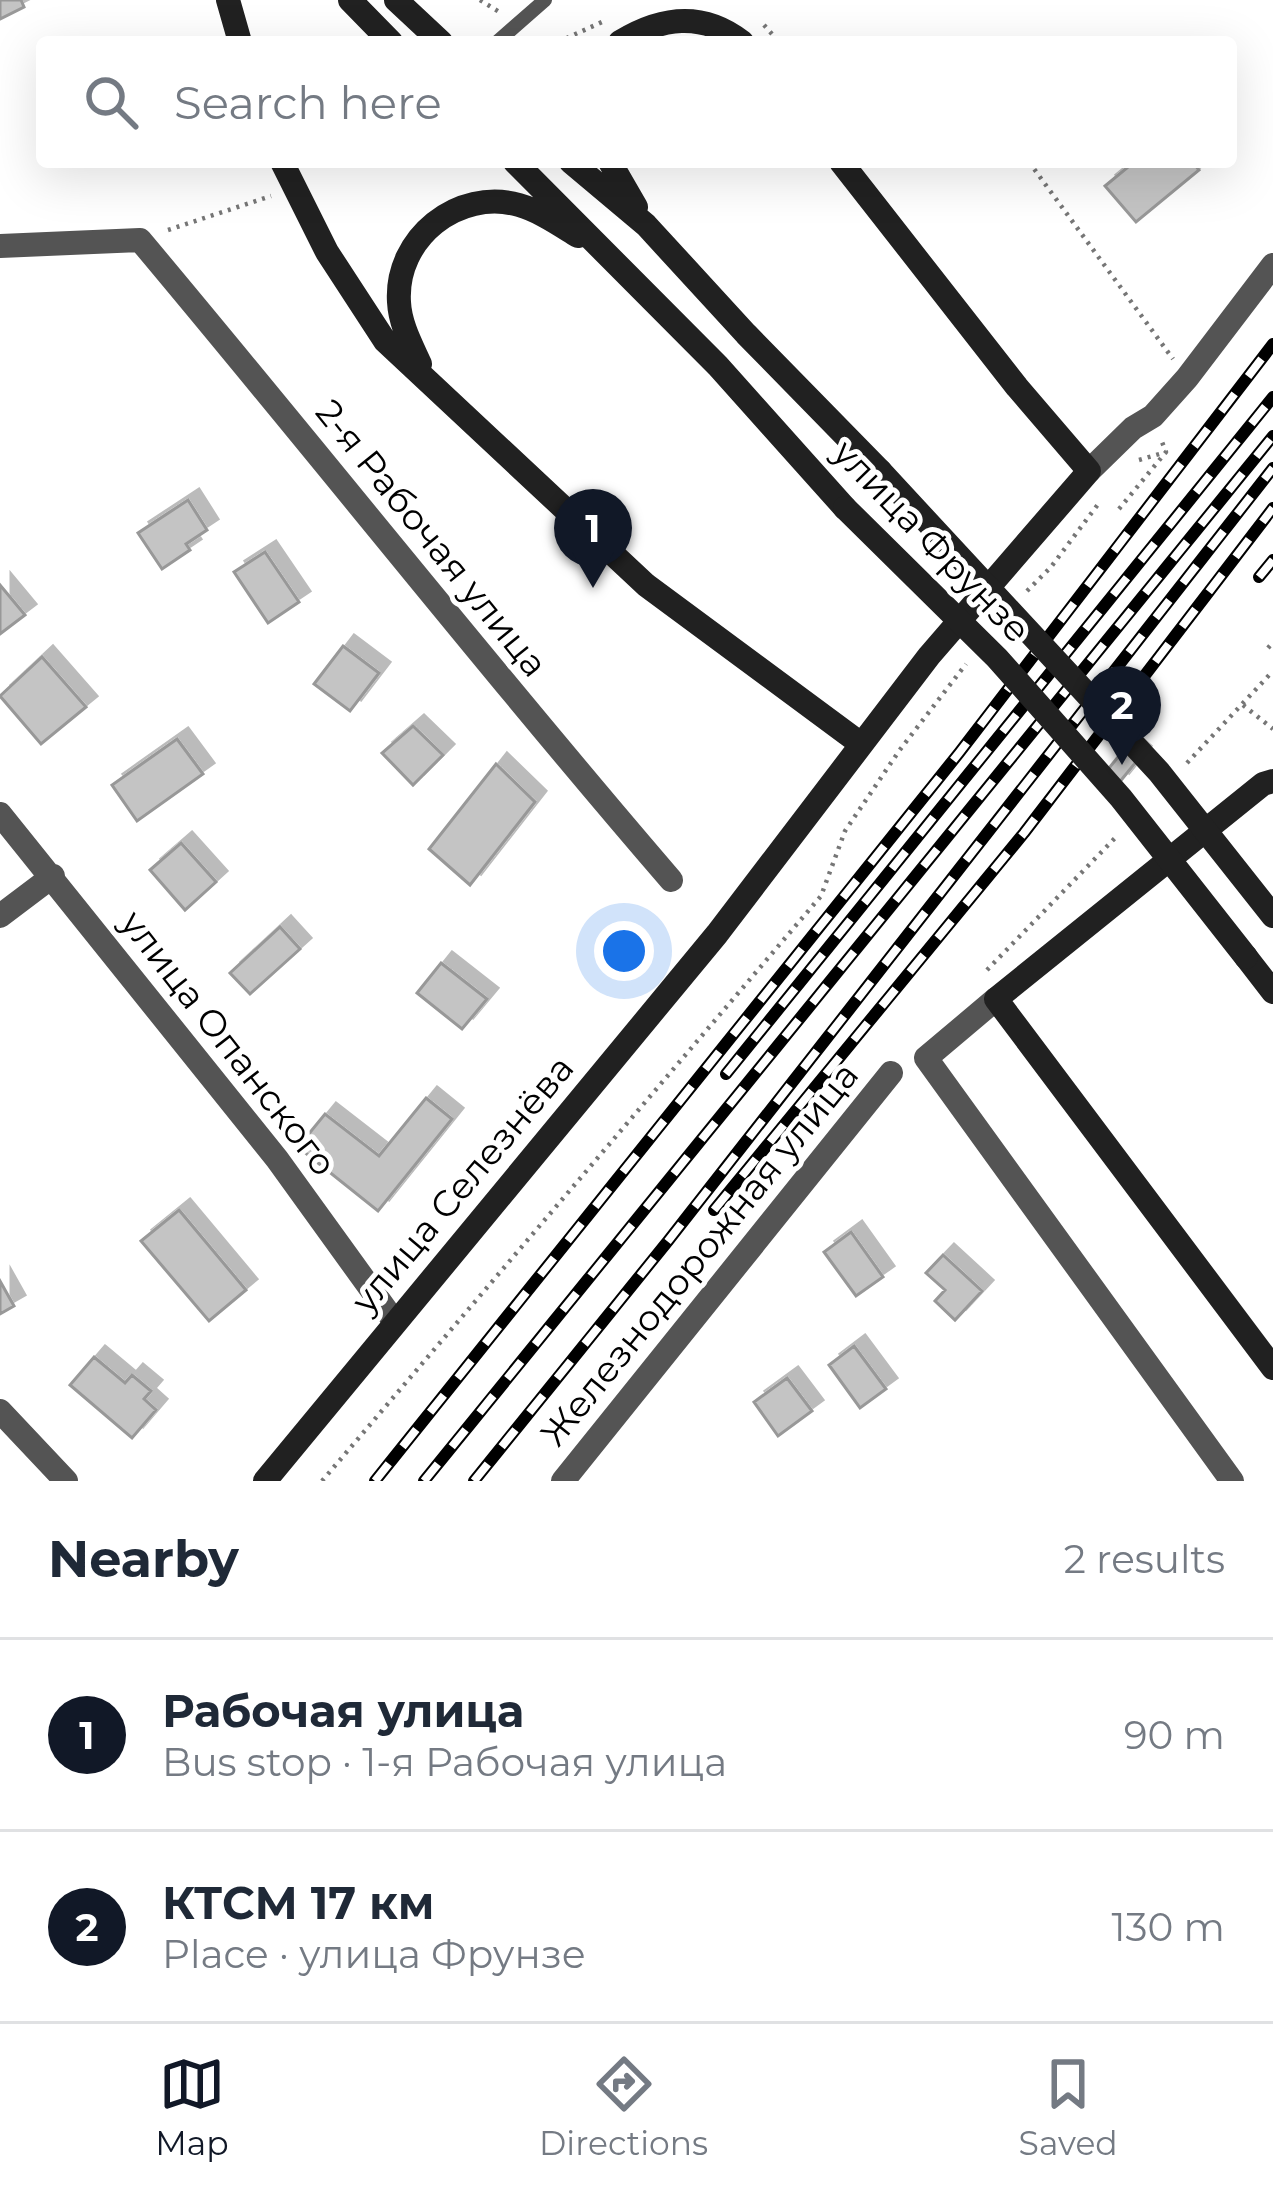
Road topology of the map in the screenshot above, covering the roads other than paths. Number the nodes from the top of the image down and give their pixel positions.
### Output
1 (228, 0) edge
2 (350, 0) edge
3 (545, 0) edge
4 (401, 5) edge
5 (238, 36) edge
6 (386, 36) edge
7 (435, 36) edge
8 (449, 36) edge
9 (504, 36) edge
10 (633, 36) edge
11 (734, 36) edge
12 (285, 168) edge
13 (521, 168) edge
14 (578, 168) edge
15 (613, 168) edge
16 (847, 168) edge
17 (646, 225) junction
18 (0, 246) edge
19 (609, 253) junction
20 (1273, 265) edge
21 (426, 377) junction
22 (1089, 471) junction
23 (861, 745) junction
24 (1273, 781) edge
25 (0, 814) edge
26 (52, 876) junction
27 (671, 880) dead end
28 (0, 916) edge
29 (1273, 916) edge
30 (1273, 992) edge
31 (996, 999) junction
32 (891, 1073) dead end
33 (394, 1321) junction
34 (1273, 1368) edge
35 (0, 1412) edge
36 (66, 1481) edge
37 (265, 1481) edge
38 (563, 1481) edge
39 (1232, 1481) edge

1 - 5 main road
2 - 6 main road
3 - 9 lane
4 - 7 main road
4 - 8 main road
10 - 11 main road
12 - 21 main road
13 - 19 main road, улица Фрунзе
14 - 17 main road, улица Фрунзе
15 - 17 main road
16 - 22 main road
17 - 29 main road, улица Фрунзе, bridge
18 - 27 street, 2-я Рабочая улица
19 - 21 main road
19 - 30 main road, улица Фрунзе, bridge
20 - 22 street
21 - 23 main road
22 - 23 main road, улица Селезнёва
23 - 33 main road, улица Селезнёва
24 - 31 main road
25 - 26 street, улица Опанского
26 - 28 street
26 - 33 street, улица Опанского
31 - 34 main road
31 - 39 street
32 - 38 street, Железнодорожная улица
33 - 37 main road, улица Селезнёва
35 - 36 street

